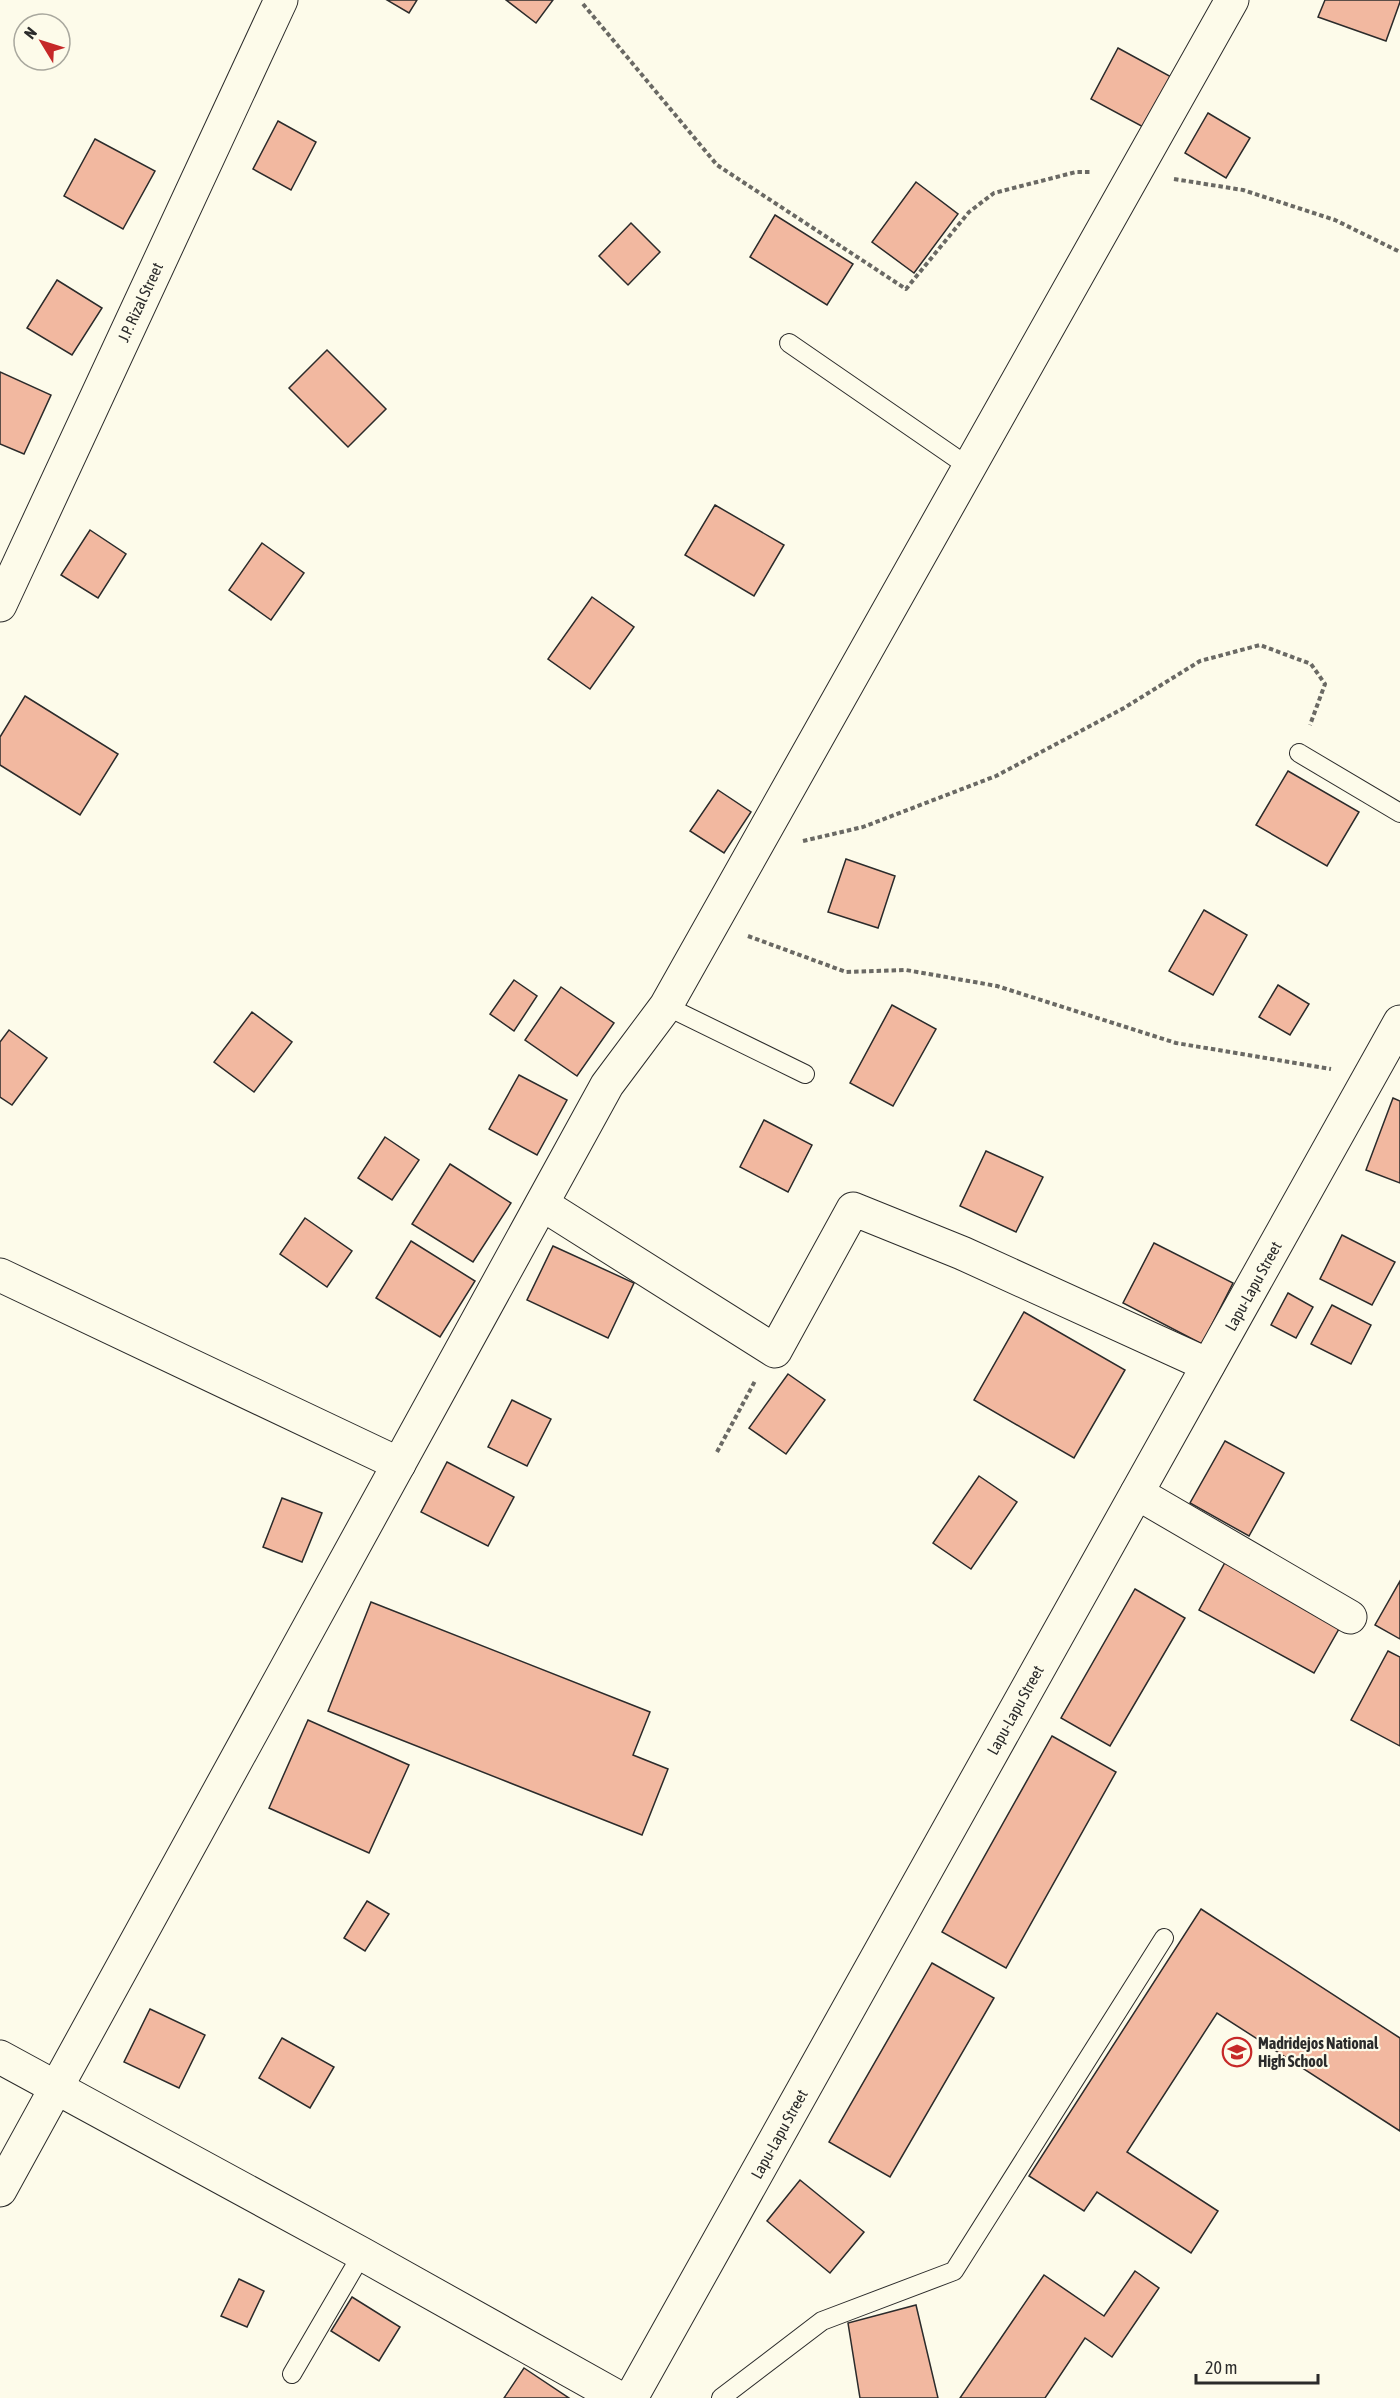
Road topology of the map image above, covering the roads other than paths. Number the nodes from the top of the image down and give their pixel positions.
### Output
1 (281, 0) edge
2 (1232, 0) edge
3 (789, 343) dead end
4 (969, 467) junction
5 (0, 604) edge
6 (1299, 753) road end
7 (1400, 813) edge
8 (666, 1006) junction
9 (1400, 1022) edge
10 (806, 1074) dead end
11 (542, 1204) junction
12 (0, 1275) edge
13 (1208, 1365) junction
14 (399, 1464) junction
15 (1137, 1493) junction
16 (1350, 1617) dead end
17 (1164, 1938) dead end
18 (0, 2057) edge
19 (57, 2089) junction
20 (0, 2190) edge
21 (362, 2254) junction
22 (292, 2373) dead end
23 (619, 2398) edge
24 (631, 2398) edge
25 (721, 2398) edge

1 - 5 street, J.P. Rizal Street
2 - 4 street
3 - 4 lane
4 - 8 street
6 - 7 lane
8 - 10 lane
8 - 11 street
9 - 13 street, Lapu-Lapu Street
11 - 13 street
11 - 14 street
12 - 14 street
13 - 15 street, Lapu-Lapu Street
14 - 19 street
15 - 16 street
15 - 24 street, Lapu-Lapu Street
17 - 25 lane
18 - 19 street
19 - 20 street
19 - 21 street
21 - 22 lane
21 - 23 street

